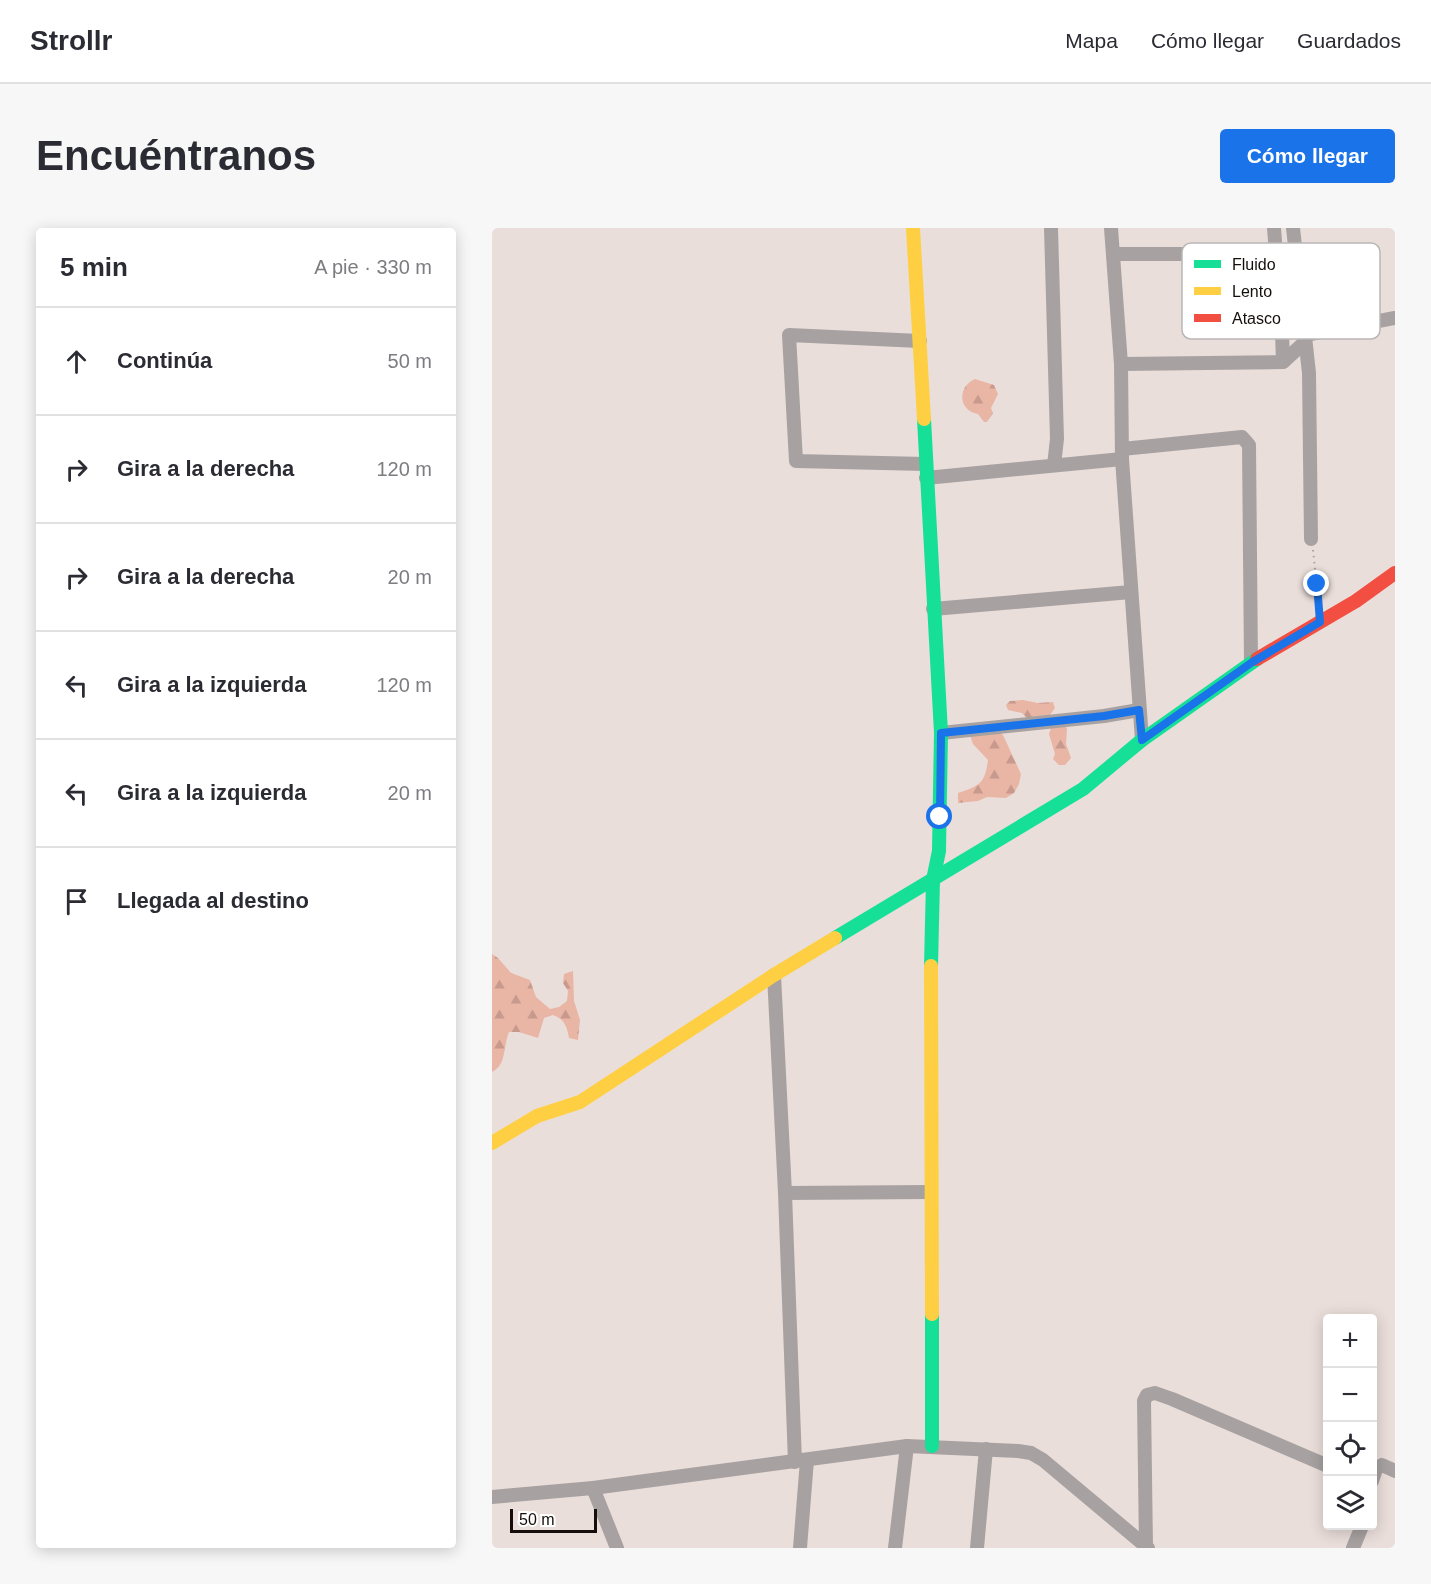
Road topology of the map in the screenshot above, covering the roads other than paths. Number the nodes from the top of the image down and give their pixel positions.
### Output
1 (913, 228) edge
2 (1051, 228) edge
3 (1111, 228) edge
4 (1274, 228) edge
5 (1293, 228) edge
6 (1275, 243) edge
7 (1295, 243) edge
8 (1113, 254) junction
9 (1182, 254) edge
10 (1395, 318) edge
11 (1380, 321) edge
12 (1282, 339) edge
13 (1304, 339) edge
14 (1305, 339) edge
15 (920, 341) junction
16 (1283, 362) junction
17 (1121, 364) junction
18 (1122, 454) junction
19 (925, 464) junction
20 (1054, 465) junction
21 (926, 478) junction
22 (1311, 539) road end
23 (1395, 573) edge
24 (1131, 592) junction
25 (933, 609) junction
26 (1251, 663) junction
27 (1139, 710) junction
28 (941, 733) junction
29 (1142, 740) junction
30 (933, 880) junction
31 (774, 975) junction
32 (492, 1143) edge
33 (931, 1192) junction
34 (785, 1193) junction
35 (907, 1446) junction
36 (932, 1446) junction
37 (986, 1449) junction
38 (801, 1461) junction
39 (1323, 1464) edge
40 (1395, 1471) edge
41 (1374, 1476) edge
42 (593, 1488) junction
43 (492, 1497) edge
44 (1360, 1530) edge
45 (1147, 1547) edge
46 (617, 1548) edge
47 (800, 1548) edge
48 (895, 1548) edge
49 (977, 1548) edge
50 (1353, 1548) edge

1 - 15 street
2 - 20 street
3 - 8 street
4 - 6 street
5 - 7 street
8 - 9 street
8 - 17 street
10 - 11 street
12 - 16 street
13 - 16 street
14 - 22 street
15 - 19 street
15 - 19 street
16 - 17 street
17 - 18 street
18 - 20 street
18 - 24 street
18 - 26 street
19 - 21 street
20 - 21 street
21 - 25 street
23 - 26 street
24 - 25 street
24 - 27 street
25 - 28 street
26 - 29 street
27 - 28 street
27 - 29 street
28 - 30 street
29 - 30 street
30 - 31 street
30 - 33 street
31 - 32 street
31 - 34 street
33 - 34 street
33 - 36 street
34 - 38 street
35 - 36 street
35 - 38 street
35 - 48 street
36 - 37 street
37 - 45 street
37 - 49 street
38 - 42 street
38 - 47 street
39 - 45 street
40 - 41 street
42 - 43 street
42 - 46 street
44 - 50 street

